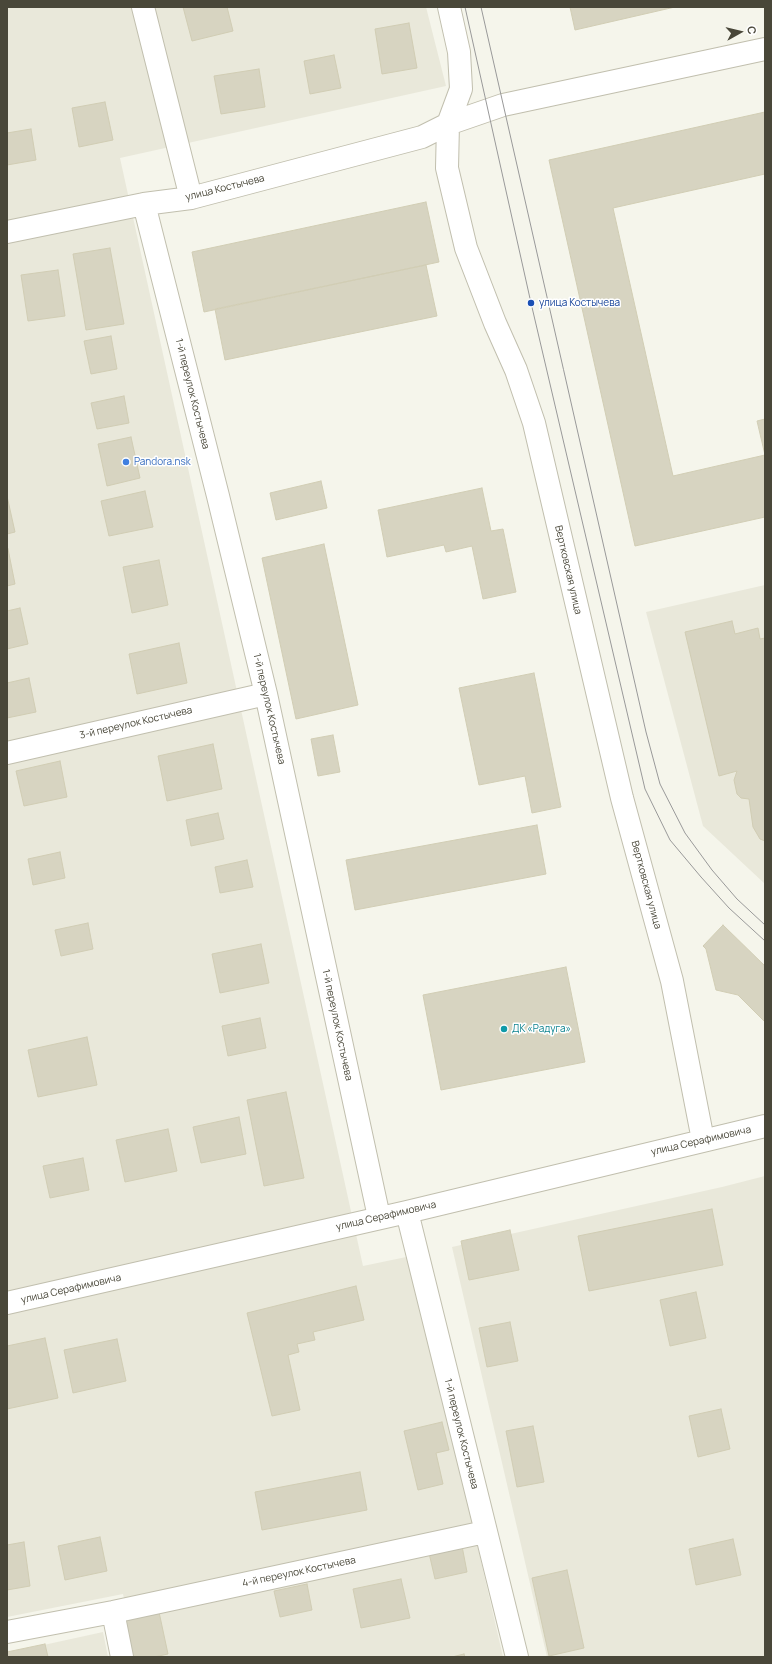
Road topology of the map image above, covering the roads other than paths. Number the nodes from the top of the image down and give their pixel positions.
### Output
1 (143, 7) edge
2 (449, 7) edge
3 (765, 48) edge
4 (448, 124) junction
5 (191, 198) junction
6 (144, 204) junction
7 (7, 232) edge
8 (266, 694) junction
9 (7, 753) edge
10 (765, 1126) edge
11 (703, 1140) junction
12 (407, 1212) junction
13 (379, 1217) junction
14 (7, 1303) edge
15 (485, 1532) junction
16 (113, 1612) junction
17 (7, 1632) edge
18 (122, 1657) edge
19 (517, 1657) edge

1 - 5 street
2 - 4 street, Вертковская улица
3 - 4 street, улица Костычева
4 - 5 street, улица Костычева
4 - 11 street, Вертковская улица
5 - 6 street, улица Костычева
6 - 7 street, улица Костычева
6 - 8 street, 1-й переулок Костычева
8 - 9 street, 3-й переулок Костычева
8 - 13 street, 1-й переулок Костычева
10 - 11 street, улица Серафимовича
11 - 12 street, улица Серафимовича
12 - 13 street, улица Серафимовича
12 - 15 street, 1-й переулок Костычева
13 - 14 street, улица Серафимовича
15 - 16 street, 4-й переулок Костычева
15 - 19 street, 1-й переулок Костычева
16 - 17 street, 4-й переулок Костычева
16 - 18 street

